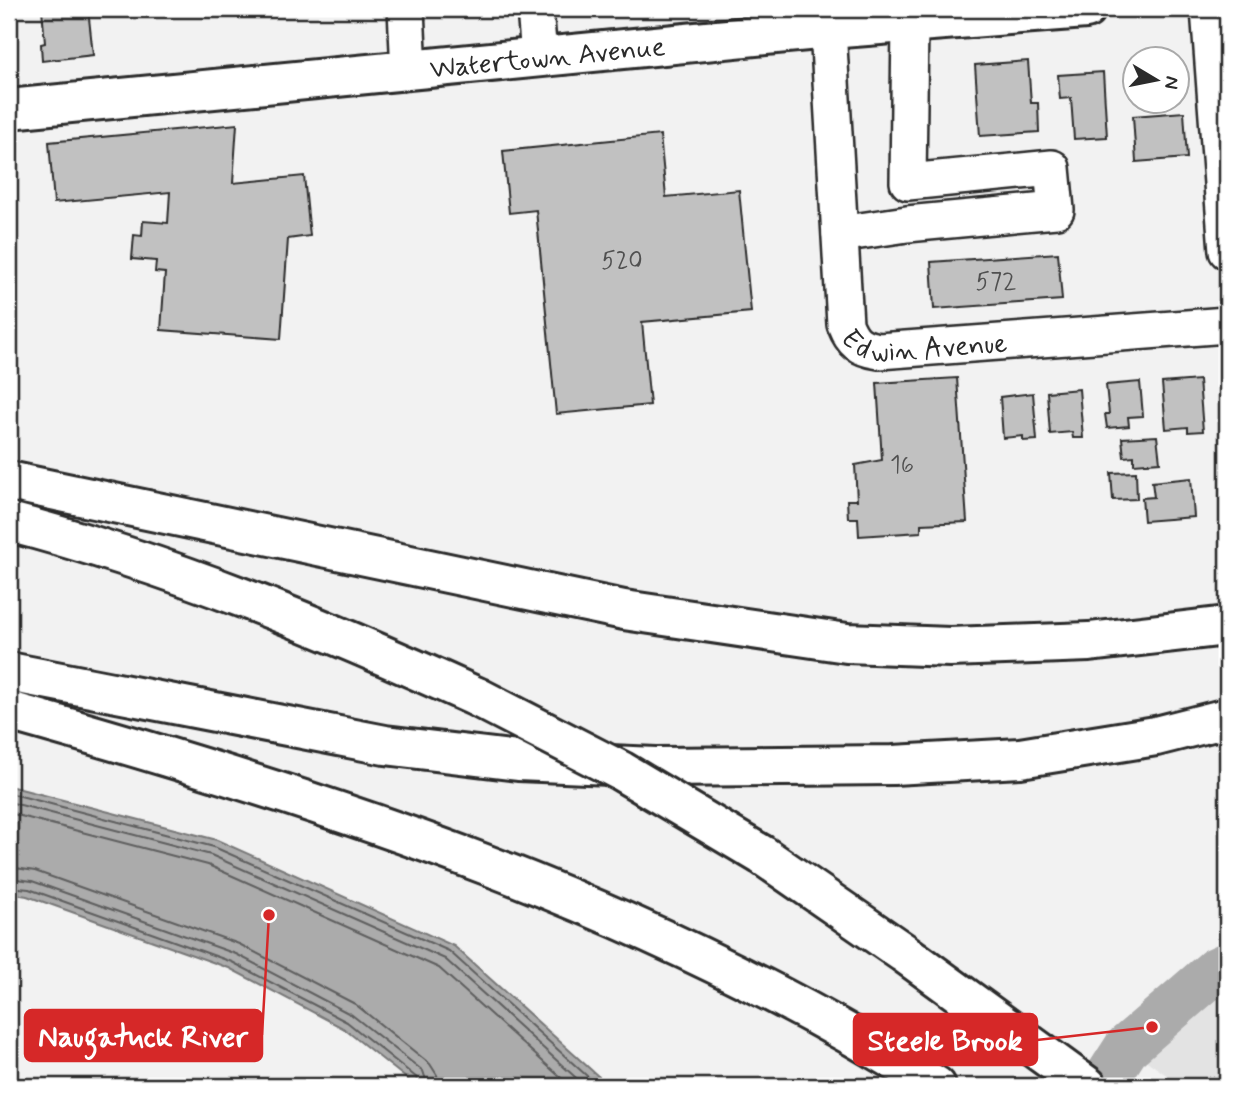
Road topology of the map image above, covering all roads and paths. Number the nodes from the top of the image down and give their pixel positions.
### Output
1 (406, 9) edge
2 (535, 9) edge
3 (1086, 9) edge
4 (1209, 9) edge
5 (1042, 10) edge
6 (910, 23) junction
7 (828, 29) junction
8 (539, 56) junction
9 (409, 71) junction
10 (9, 109) edge
11 (908, 182) junction
12 (907, 224) junction
13 (840, 234) junction
14 (1227, 251) edge
15 (1227, 325) edge
16 (9, 481) edge
17 (9, 522) edge
18 (1227, 626) edge
19 (9, 673) edge
20 (9, 710) edge
21 (1227, 718) edge
22 (936, 1086) edge
23 (1087, 1086) edge

1 - 9 street
2 - 8 street
3 - 5 main road, Watertown Avenue
4 - 14 street
5 - 6 main road, Watertown Avenue
6 - 7 main road, Watertown Avenue
6 - 11 street
7 - 8 main road, Watertown Avenue
7 - 13 street, Edwin Avenue
8 - 9 main road, Watertown Avenue
9 - 10 main road, Watertown Avenue
11 - 12 street
11 - 12 street
12 - 13 street
13 - 15 street, Edwin Avenue
16 - 18 main road
17 - 23 main road, bridge
19 - 21 main road
20 - 22 main road

